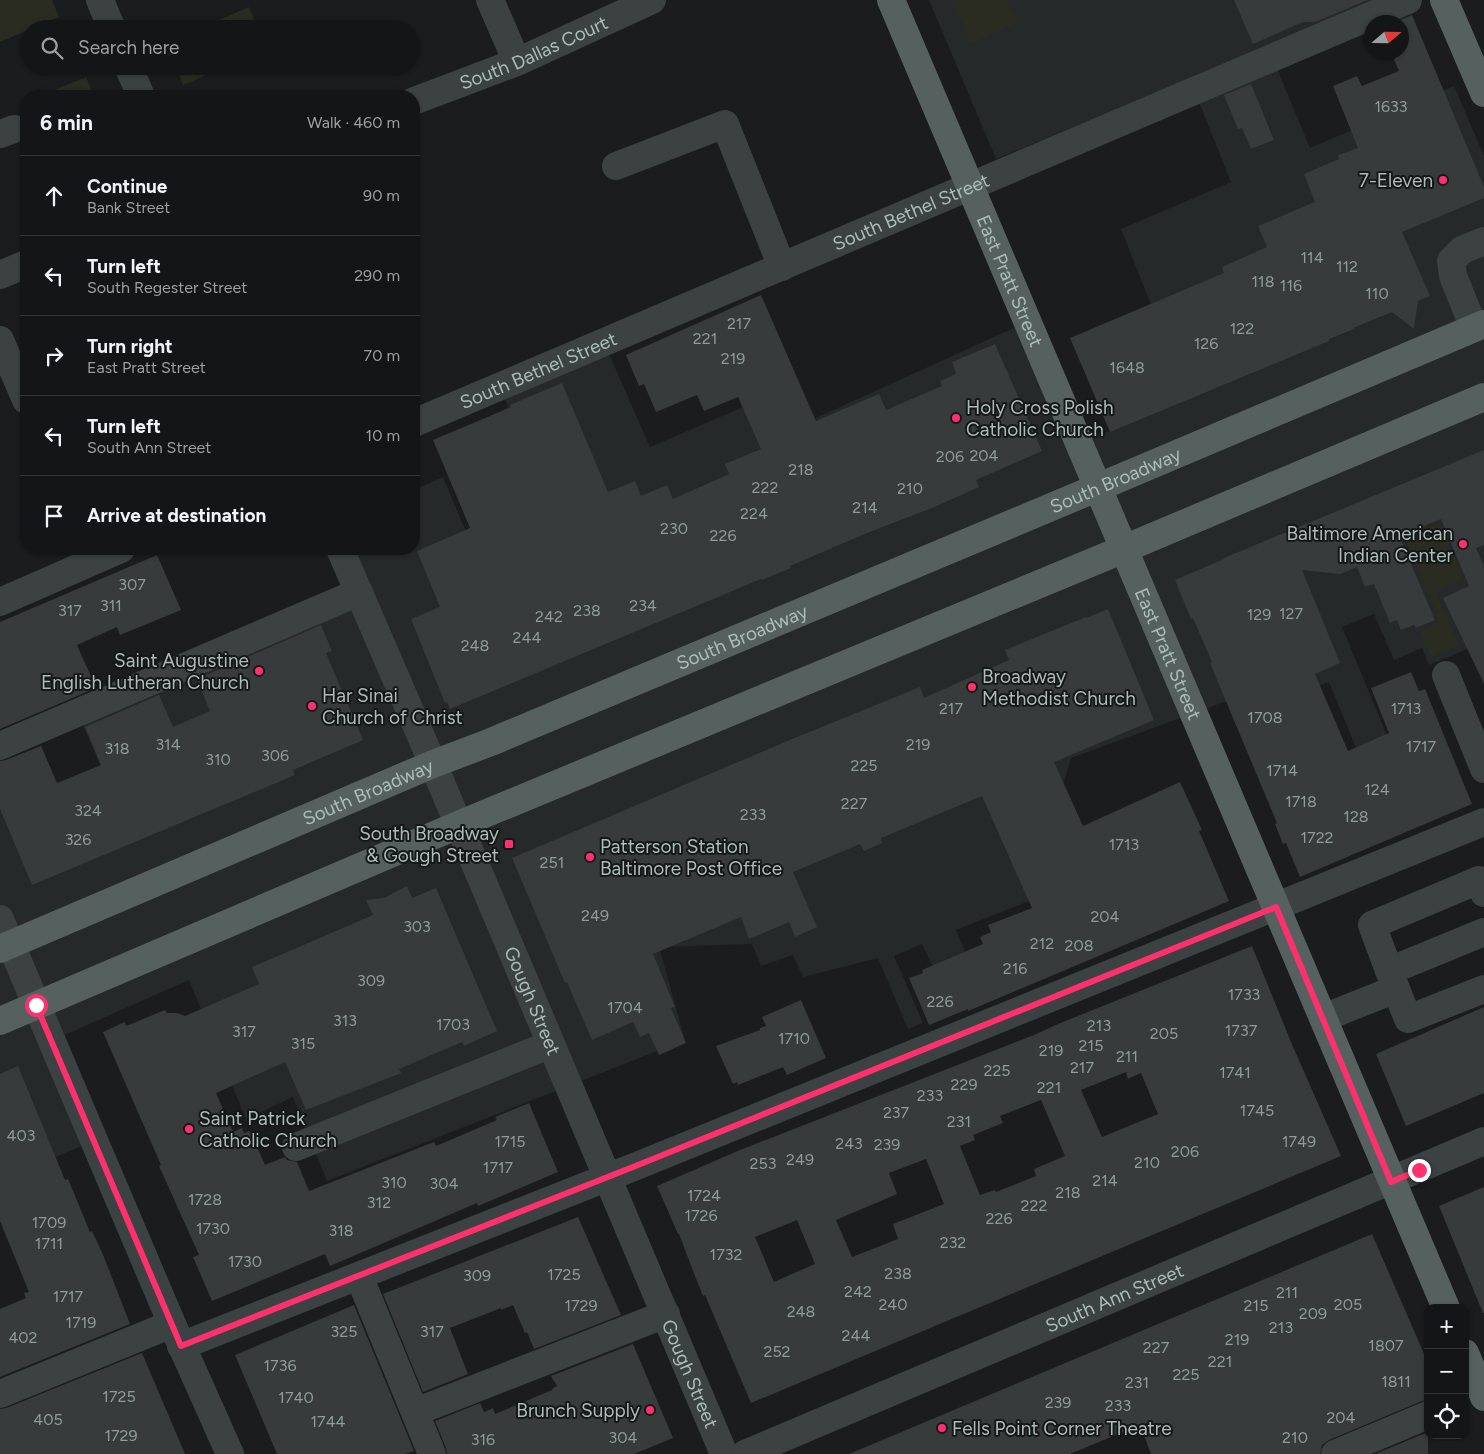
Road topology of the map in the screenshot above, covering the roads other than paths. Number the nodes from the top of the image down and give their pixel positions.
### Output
1 (100, 0) edge
2 (490, 0) edge
3 (652, 0) edge
4 (891, 0) edge
5 (1408, 0) edge
6 (1444, 0) edge
7 (108, 20) edge
8 (517, 62) junction
9 (132, 75) edge
10 (138, 90) edge
11 (1484, 93) edge
12 (420, 99) edge
13 (616, 166) dead end
14 (970, 188) junction
15 (1484, 241) edge
16 (20, 267) edge
17 (782, 267) junction
18 (0, 275) edge
19 (1479, 326) edge
20 (0, 340) edge
21 (20, 386) edge
22 (1484, 396) edge
23 (420, 420) edge
24 (1099, 487) junction
25 (1124, 549) junction
26 (91, 555) edge
27 (343, 555) edge
28 (359, 592) junction
29 (0, 602) edge
30 (1446, 675) dead end
31 (0, 746) edge
32 (433, 764) junction
33 (1484, 770) edge
34 (1484, 822) edge
35 (458, 825) junction
36 (1484, 892) edge
37 (1276, 907) junction
38 (0, 919) edge
39 (1484, 932) edge
40 (5, 947) edge
41 (1393, 980) junction
42 (1484, 989) edge
43 (36, 1005) junction
44 (1323, 1018) junction
45 (0, 1020) edge
46 (552, 1044) junction
47 (1484, 1142) edge
48 (296, 1147) dead end
49 (608, 1177) junction
50 (1391, 1182) junction
51 (359, 1276) junction
52 (1444, 1304) edge
53 (666, 1314) junction
54 (177, 1335) junction
55 (1469, 1365) edge
56 (0, 1393) edge
57 (1479, 1395) edge
58 (414, 1412) junction
59 (1424, 1417) edge
60 (230, 1454) edge
61 (432, 1454) edge
62 (724, 1454) edge
63 (745, 1454) edge
64 (1335, 1454) edge

1 - 7 street
2 - 8 street
3 - 8 street, South Dallas Court
4 - 14 main road, East Pratt Street
5 - 14 street, South Bethel Street
6 - 11 main road
8 - 12 street, South Dallas Court
9 - 10 street
13 - 17 street
14 - 17 street, South Bethel Street
14 - 24 main road, East Pratt Street
15 - 19 street
16 - 18 street
17 - 23 street, South Bethel Street
19 - 24 main road, South Broadway
20 - 21 street
22 - 25 main road
24 - 25 main road, East Pratt Street
24 - 32 main road, South Broadway
25 - 35 main road
25 - 37 main road, East Pratt Street
26 - 29 street
27 - 28 street, Gough Street
28 - 31 street
28 - 32 street, Gough Street
30 - 33 street
32 - 35 street, Gough Street
32 - 40 main road, South Broadway
34 - 37 street
35 - 43 main road
35 - 46 street, Gough Street
36 - 41 street
37 - 44 main road, East Pratt Street
37 - 49 street
38 - 40 street
39 - 41 street
40 - 43 street
41 - 42 street
41 - 44 street
43 - 45 main road
43 - 54 street
44 - 50 main road, East Pratt Street
46 - 48 street
46 - 49 street, Gough Street
47 - 50 street, South Ann Street
49 - 51 street
49 - 53 street, Gough Street
50 - 52 main road, East Pratt Street
50 - 63 street, South Ann Street
51 - 54 street
51 - 58 street
53 - 58 street
53 - 62 street, Gough Street
54 - 56 street
54 - 60 street
55 - 57 main road
58 - 61 street
59 - 64 street

